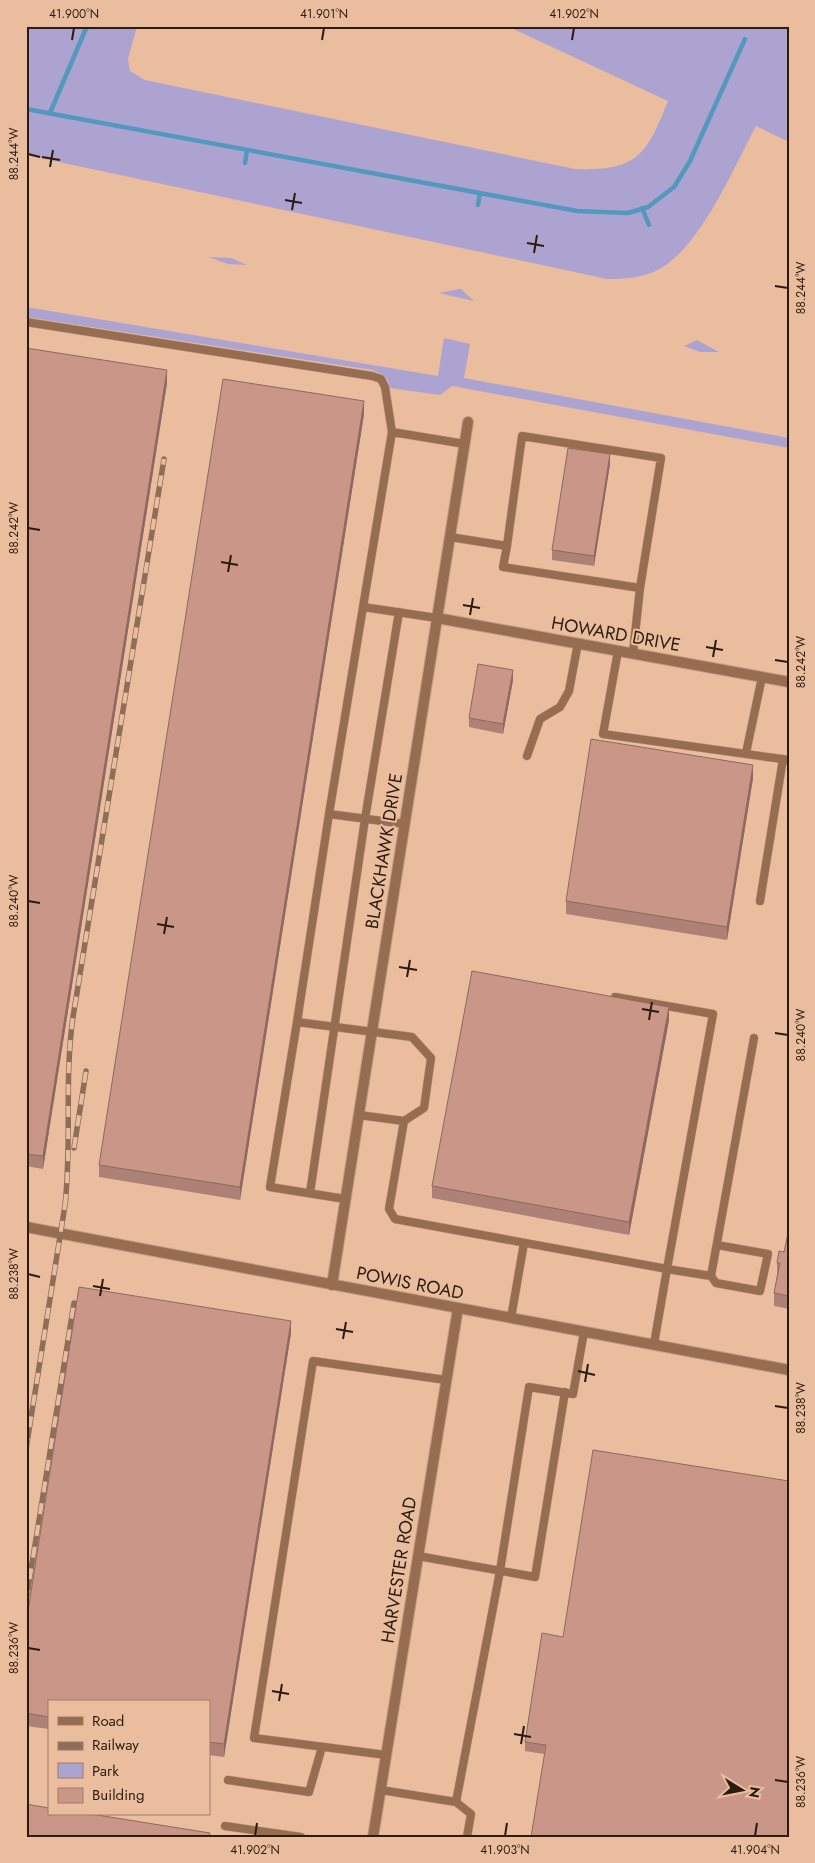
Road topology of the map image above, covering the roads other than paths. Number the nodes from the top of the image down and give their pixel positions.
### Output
1 (26, 322) edge
2 (468, 422) dead end
3 (392, 432) junction
4 (464, 444) junction
5 (450, 537) junction
6 (506, 546) junction
7 (640, 588) junction
8 (363, 607) junction
9 (399, 612) junction
10 (437, 618) junction
11 (578, 643) junction
12 (618, 651) junction
13 (632, 653) junction
14 (762, 677) junction
15 (789, 682) edge
16 (746, 753) junction
17 (527, 756) dead end
18 (786, 760) edge
19 (329, 814) junction
20 (365, 819) junction
21 (405, 824) junction
22 (760, 901) dead end
23 (615, 996) edge
24 (296, 1022) junction
25 (334, 1028) junction
26 (372, 1033) junction
27 (754, 1038) dead end
28 (359, 1115) junction
29 (404, 1121) junction
30 (310, 1193) junction
31 (345, 1198) junction
32 (26, 1227) edge
33 (524, 1243) junction
34 (717, 1245) junction
35 (667, 1268) junction
36 (711, 1276) junction
37 (332, 1284) junction
38 (458, 1308) junction
39 (511, 1318) junction
40 (584, 1332) junction
41 (654, 1344) junction
42 (789, 1370) edge
43 (446, 1380) junction
44 (565, 1392) junction
45 (418, 1556) junction
46 (500, 1571) junction
47 (322, 1747) junction
48 (386, 1755) junction
49 (228, 1780) dead end
50 (381, 1790) junction
51 (456, 1802) junction
52 (225, 1826) dead end
53 (301, 1837) edge
54 (373, 1837) edge
55 (467, 1837) edge

1 - 3 lane
2 - 4 street, BLACKHAWK DRIVE
3 - 4 lane
3 - 8 lane
4 - 5 street, BLACKHAWK DRIVE
5 - 6 lane
5 - 10 street, BLACKHAWK DRIVE
6 - 7 lane
6 - 7 lane
7 - 13 lane
8 - 9 lane
8 - 19 lane
9 - 10 lane
9 - 20 lane
10 - 11 street, HOWARD DRIVE
10 - 21 street, BLACKHAWK DRIVE
11 - 12 street, HOWARD DRIVE
11 - 17 lane
12 - 13 street, HOWARD DRIVE
12 - 16 lane
13 - 14 street, HOWARD DRIVE
14 - 15 street, HOWARD DRIVE
14 - 16 lane
16 - 18 lane
18 - 22 lane
19 - 20 lane
19 - 24 lane
20 - 21 lane
20 - 25 lane
21 - 26 street, BLACKHAWK DRIVE
23 - 35 lane
24 - 25 lane
24 - 30 lane
25 - 26 lane
25 - 30 lane
26 - 28 street, BLACKHAWK DRIVE
26 - 29 lane
27 - 34 lane
28 - 29 lane
28 - 31 street, BLACKHAWK DRIVE
29 - 33 lane
30 - 31 lane
31 - 37 street, BLACKHAWK DRIVE
32 - 37 street, POWIS ROAD
33 - 35 lane
33 - 39 lane
34 - 36 lane
34 - 36 lane
35 - 36 lane
35 - 41 lane
37 - 38 street, POWIS ROAD
38 - 39 street, POWIS ROAD
38 - 43 street, HARVESTER ROAD
39 - 40 street, POWIS ROAD
40 - 41 street, POWIS ROAD
40 - 44 lane
41 - 42 street, POWIS ROAD
43 - 45 street, HARVESTER ROAD
43 - 47 lane
44 - 46 lane
44 - 46 lane
45 - 46 lane
45 - 48 street, HARVESTER ROAD
46 - 51 lane
47 - 48 lane
47 - 49 lane
48 - 50 street, HARVESTER ROAD
50 - 51 lane
50 - 54 street, HARVESTER ROAD
51 - 55 lane
52 - 53 lane

